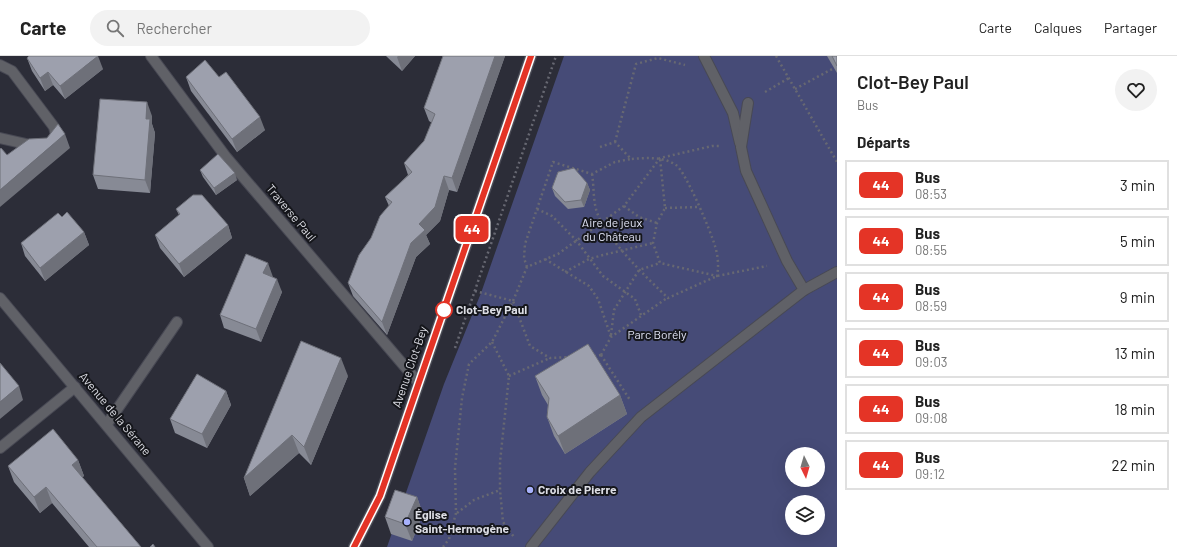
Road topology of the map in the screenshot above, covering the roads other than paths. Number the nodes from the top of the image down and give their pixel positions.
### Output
1 (151, 56) edge
2 (531, 56) edge
3 (704, 56) edge
4 (0, 65) edge
5 (748, 103) road end
6 (0, 138) edge
7 (741, 147) junction
8 (837, 272) edge
9 (804, 290) junction
10 (0, 298) edge
11 (177, 322) dead end
12 (418, 382) junction
13 (75, 387) junction
14 (107, 424) junction
15 (0, 448) edge
16 (208, 547) edge
17 (354, 547) edge
18 (531, 547) edge

1 - 12 street, Traverse Paul
2 - 12 street, Avenue Clot-Bey
3 - 7 street
4 - 6 street
5 - 7 street
7 - 9 street
8 - 9 street
9 - 18 street
10 - 13 street, Avenue de la Sérane
11 - 14 street
12 - 17 street, Avenue Clot-Bey
13 - 14 street, Avenue de la Sérane
13 - 15 street
14 - 16 street, Avenue de la Sérane

